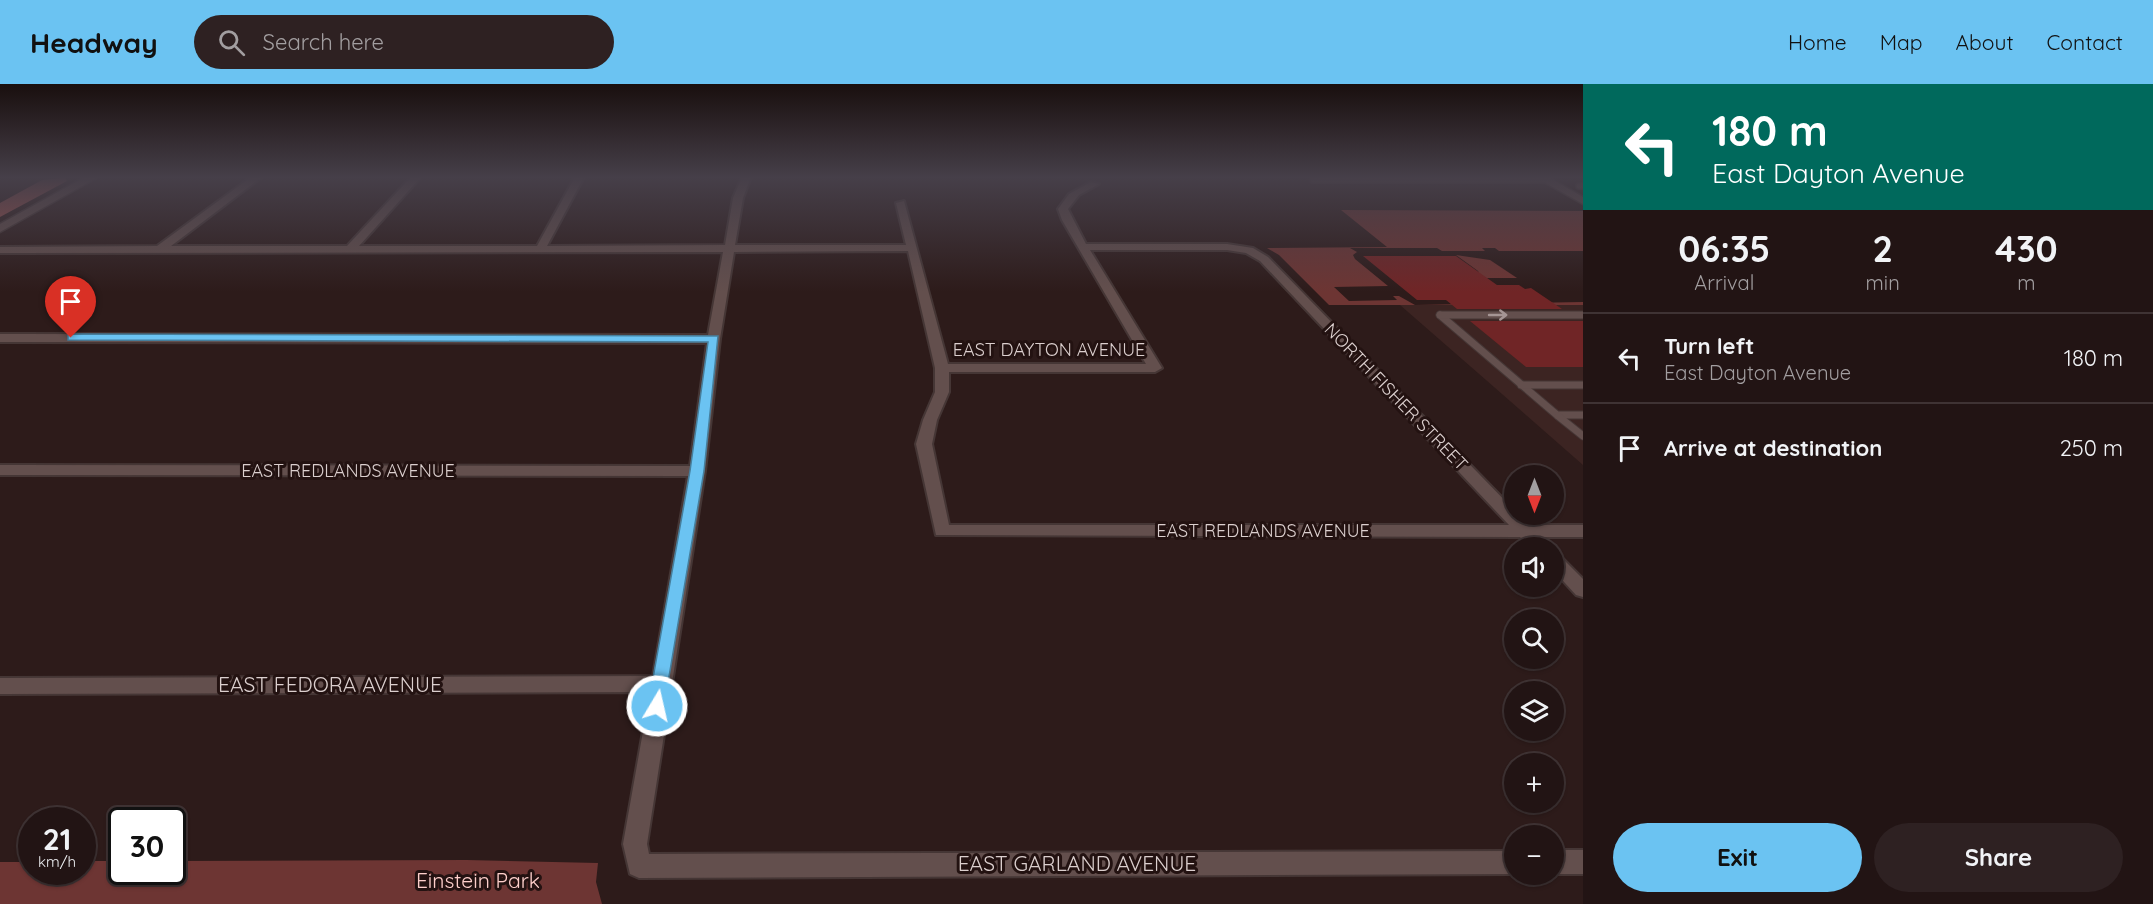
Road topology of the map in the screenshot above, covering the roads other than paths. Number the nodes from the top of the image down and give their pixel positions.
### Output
1 (25, 215) edge
2 (206, 215) edge
3 (381, 215) edge
4 (559, 215) edge
5 (736, 215) edge
6 (905, 215) edge
7 (1066, 215) edge
8 (0, 229) edge
9 (1083, 247) junction
10 (913, 248) junction
11 (350, 249) junction
12 (540, 249) junction
13 (731, 249) junction
14 (0, 250) edge
15 (159, 250) junction
16 (1440, 315) joint
17 (1583, 315) edge
18 (0, 338) edge
19 (714, 339) junction
20 (942, 368) junction
21 (1521, 385) junction
22 (1583, 385) edge
23 (1557, 415) junction
24 (1583, 416) edge
25 (1583, 436) edge
26 (0, 470) edge
27 (697, 471) junction
28 (1524, 531) junction
29 (1583, 531) edge
30 (1530, 537) edge
31 (1564, 570) edge
32 (1583, 590) edge
33 (661, 684) junction
34 (0, 686) edge
35 (1504, 862) edge
36 (1564, 862) edge
37 (1583, 862) edge

1 - 8 street
2 - 15 street
3 - 11 street
4 - 12 street
5 - 13 street
6 - 10 street
7 - 9 street
9 - 20 street, EAST DAYTON AVENUE
9 - 28 street, NORTH FISHER STREET
10 - 13 street
10 - 20 street
11 - 12 street
11 - 15 street
12 - 13 street
13 - 19 street
14 - 15 street
16 -> 17 lane
16 - 21 lane
18 - 19 street
19 - 27 street
20 - 28 street, EAST REDLANDS AVENUE
21 - 22 lane
21 - 23 lane
23 - 24 lane
23 - 25 lane
26 - 27 street, EAST REDLANDS AVENUE
27 - 33 street
28 - 29 street, EAST REDLANDS AVENUE
28 - 30 street, NORTH FISHER STREET
31 - 32 street
33 - 34 street, EAST FEDORA AVENUE
33 - 35 street, EAST GARLAND AVENUE
36 - 37 street

